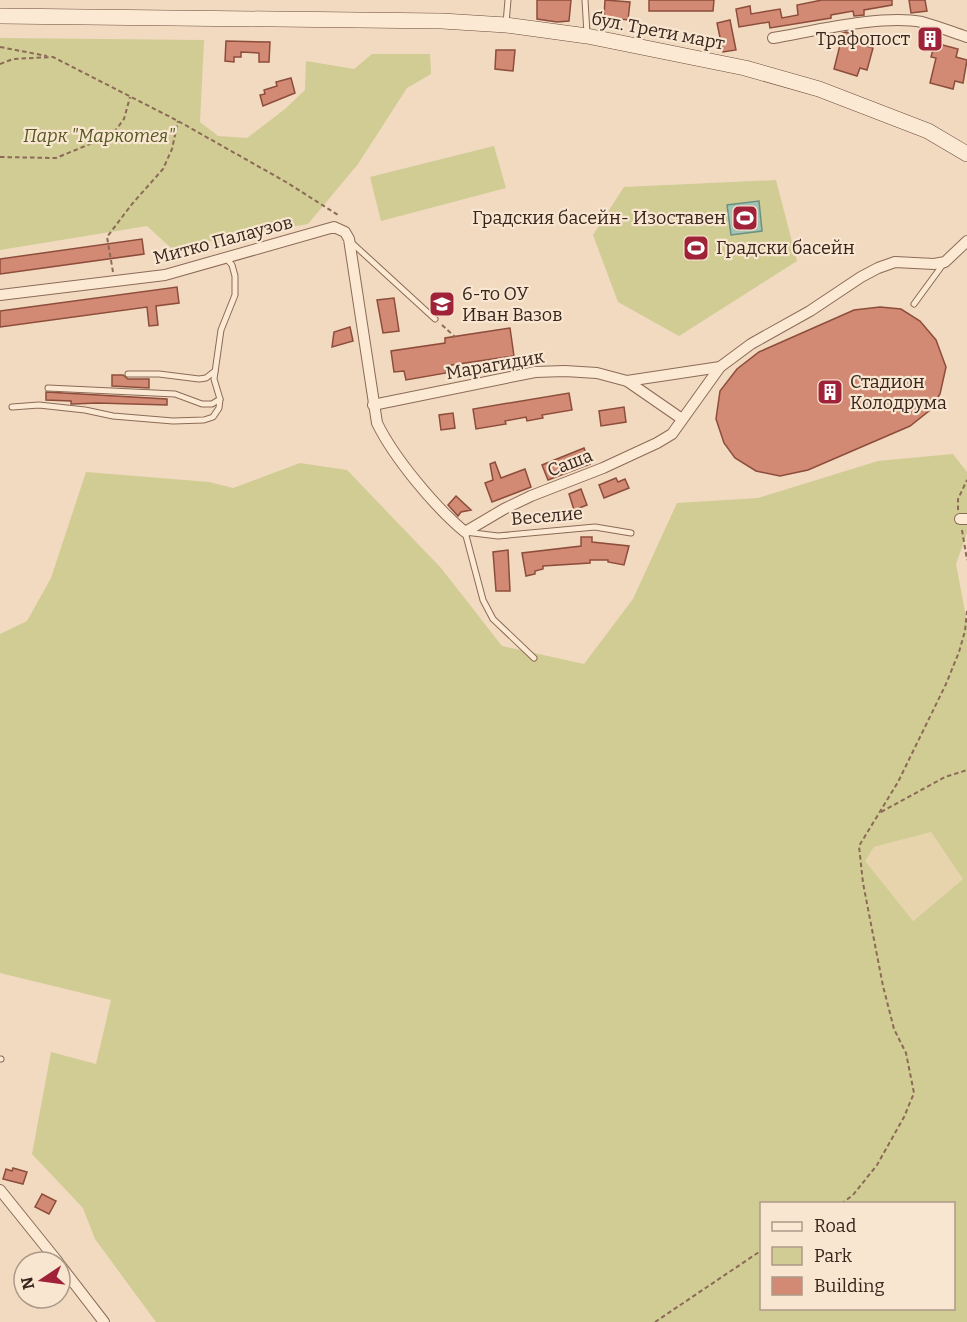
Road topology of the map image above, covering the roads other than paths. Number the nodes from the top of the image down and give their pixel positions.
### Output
1 (508, 0) edge
2 (585, 0) edge
3 (0, 16) edge
4 (506, 25) junction
5 (587, 36) junction
6 (967, 37) edge
7 (773, 38) dead end
8 (967, 154) edge
9 (347, 236) junction
10 (967, 241) edge
11 (226, 258) junction
12 (945, 262) junction
13 (0, 295) edge
14 (914, 304) dead end
15 (435, 319) road end
16 (720, 367) junction
17 (215, 371) junction
18 (128, 374) dead end
19 (627, 381) junction
20 (48, 387) dead end
21 (220, 399) junction
22 (373, 405) junction
23 (12, 407) dead end
24 (682, 419) junction
25 (465, 532) junction
26 (631, 533) dead end
27 (534, 658) dead end
28 (0, 1190) edge
29 (48, 1250) edge
30 (72, 1280) edge
31 (105, 1322) edge

1 - 4 lane
2 - 5 lane
3 - 4 street, бул. Трети март
4 - 5 street, бул. Трети март
5 - 8 street, бул. Трети март
6 - 7 street
9 - 11 street, Митко Палаузов
9 - 15 lane
9 - 22 street
10 - 12 street
11 - 13 street, Митко Палаузов
11 - 17 lane
12 - 14 lane
12 - 16 street
16 - 19 street
16 - 24 street, Саша
17 - 18 lane
17 - 21 lane
19 - 22 street, Марагидик
19 - 24 street, Марагидик
20 - 21 lane
21 - 23 lane
22 - 25 street
24 - 25 street, Саша
25 - 26 lane, Веселие
25 - 27 lane
28 - 29 street
30 - 31 street

